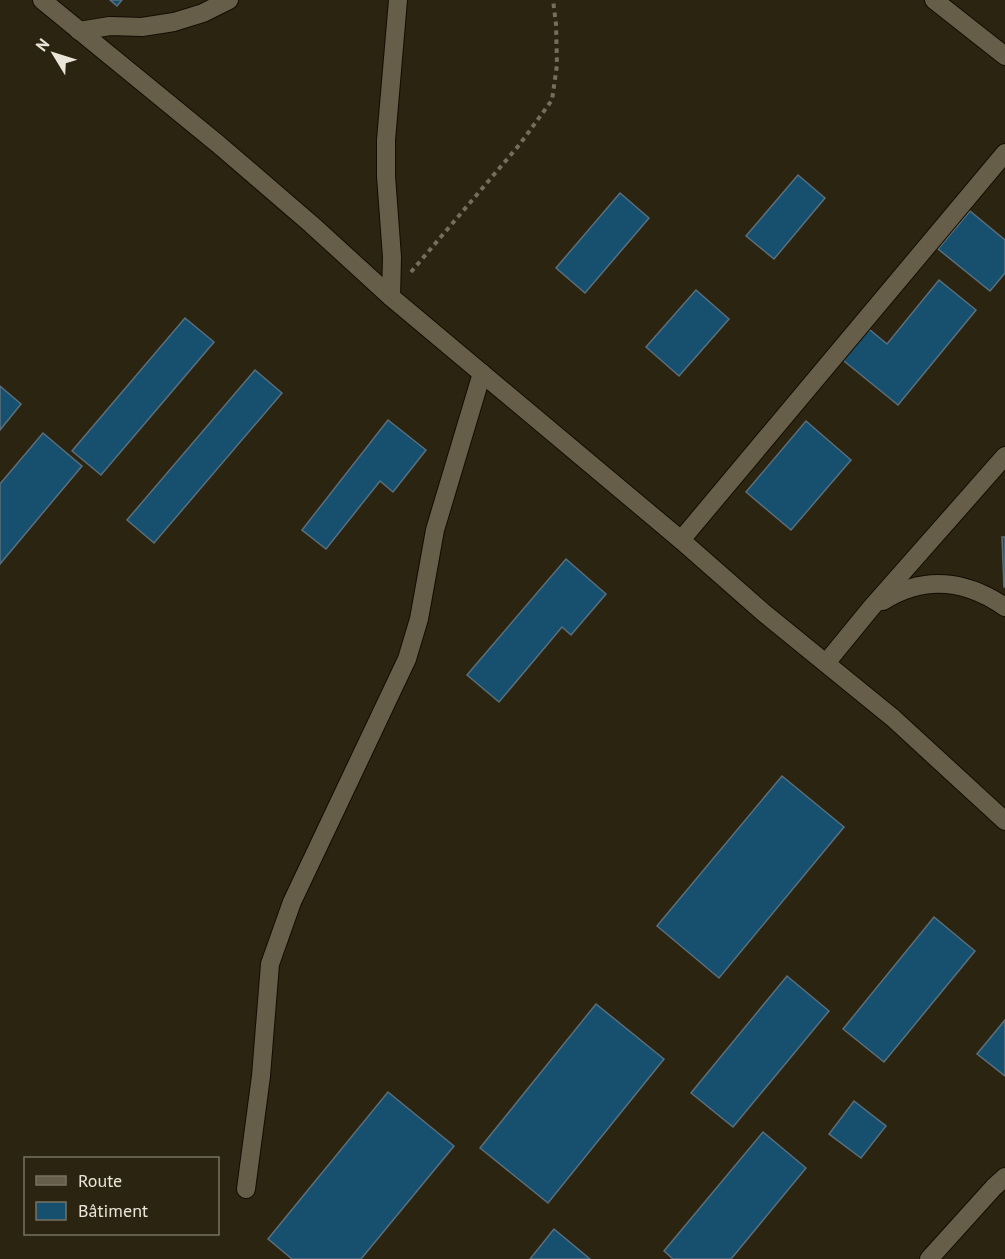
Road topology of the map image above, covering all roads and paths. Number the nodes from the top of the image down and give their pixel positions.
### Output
1 (229, 0) edge
2 (398, 0) edge
3 (553, 0) edge
4 (934, 0) edge
5 (54, 4) edge
6 (79, 31) junction
7 (1005, 56) edge
8 (1005, 153) edge
9 (391, 297) junction
10 (482, 373) junction
11 (1005, 456) edge
12 (681, 540) junction
13 (1005, 607) edge
14 (871, 608) junction
15 (826, 663) junction
16 (1005, 821) edge
17 (1005, 1177) edge
18 (246, 1189) dead end
19 (929, 1259) edge

1 - 6 street
2 - 9 street
3 - 9 path
4 - 7 street
5 - 6 street
6 - 9 street
8 - 12 street
9 - 10 street
10 - 12 street
10 - 18 street
11 - 14 street
12 - 15 street
13 - 14 street
14 - 15 street
15 - 16 street
17 - 19 street

